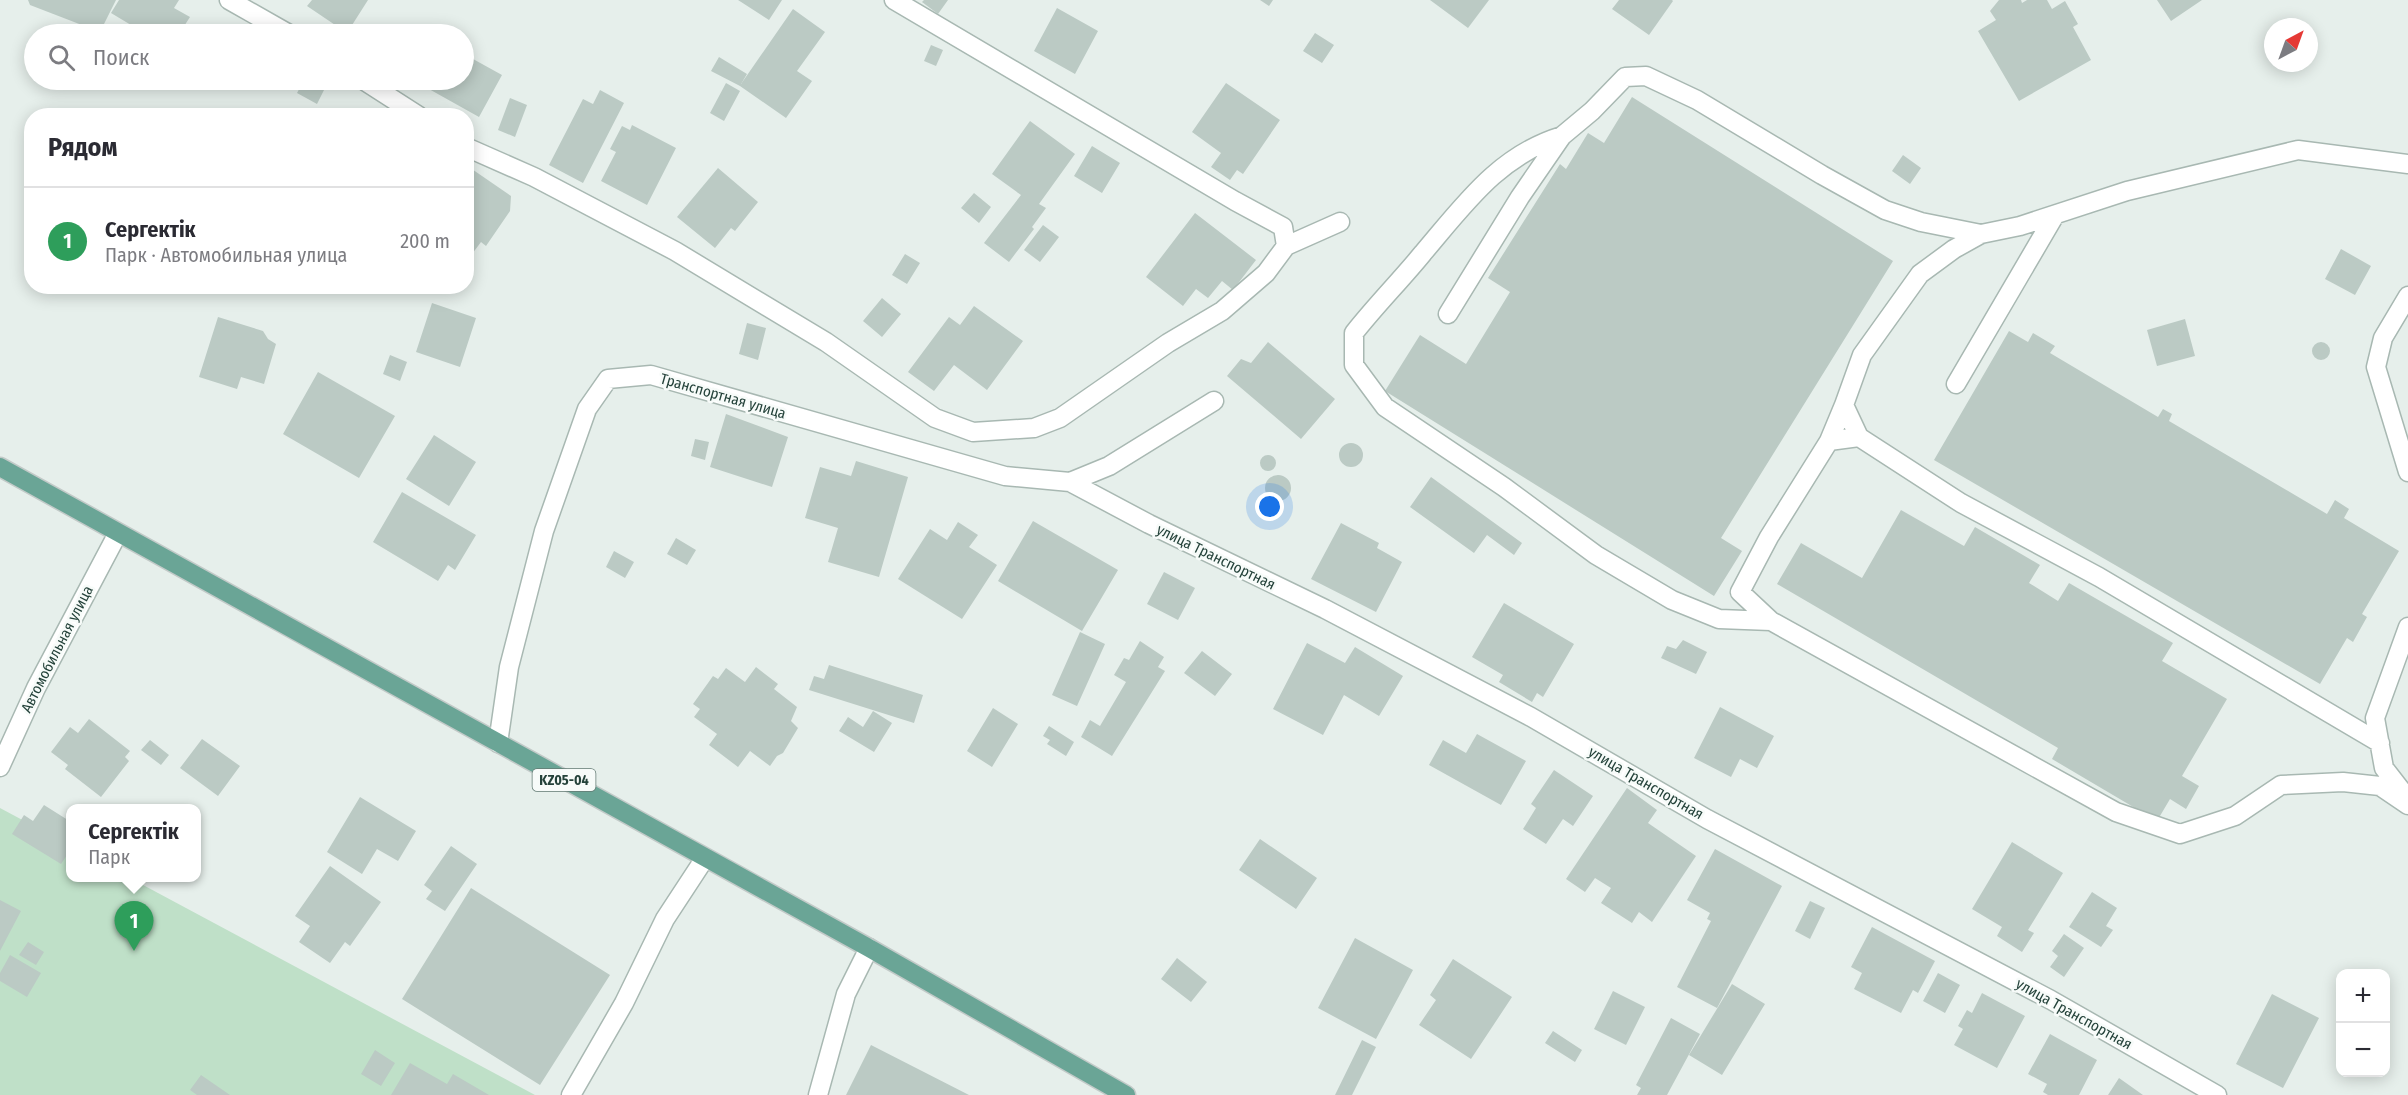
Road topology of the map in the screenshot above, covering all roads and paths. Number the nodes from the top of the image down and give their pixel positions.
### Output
1 (229, 0) edge
2 (894, 0) edge
3 (271, 24) edge
4 (379, 90) edge
5 (407, 108) edge
6 (1562, 136) junction
7 (474, 151) edge
8 (2408, 164) edge
9 (2055, 215) junction
10 (1340, 222) dead end
11 (1981, 234) junction
12 (1286, 246) junction
13 (2408, 296) edge
14 (1448, 314) dead end
15 (1956, 384) dead end
16 (1214, 401) dead end
17 (1844, 405) junction
18 (1859, 437) junction
19 (1829, 441) junction
20 (0, 467) edge
21 (2408, 472) edge
22 (1070, 482) junction
23 (118, 532) junction
24 (1740, 592) junction
25 (1719, 618) junction
26 (1771, 621) junction
27 (2408, 627) edge
28 (2404, 652) edge
29 (498, 743) junction
30 (2380, 743) junction
31 (0, 767) edge
32 (2408, 799) edge
33 (2408, 805) edge
34 (705, 858) junction
35 (868, 948) junction
36 (572, 1095) edge
37 (818, 1095) edge
38 (1126, 1095) edge
39 (2217, 1095) edge

1 - 3 street
2 - 12 street
4 - 5 street
6 - 11 street
6 - 14 street
6 - 25 street
7 - 12 street
8 - 9 street
9 - 11 street
9 - 15 street
10 - 12 street
11 - 17 street
13 - 21 street
16 - 22 street
17 - 18 street
17 - 19 street
18 - 19 street
18 - 30 street
19 - 24 street
20 - 23 main road, KZ05-04
22 - 29 street, Транспортная улица
22 - 39 street, улица Транспортная
23 - 29 main road, KZ05-04
23 - 31 street, Автомобильная улица
24 - 25 street
24 - 26 street
25 - 26 street
26 - 33 street
27 - 28 street
28 - 30 street
29 - 34 main road, KZ05-04
30 - 32 street
34 - 35 main road, KZ05-04
34 - 36 street
35 - 37 street
35 - 38 main road, KZ05-04

